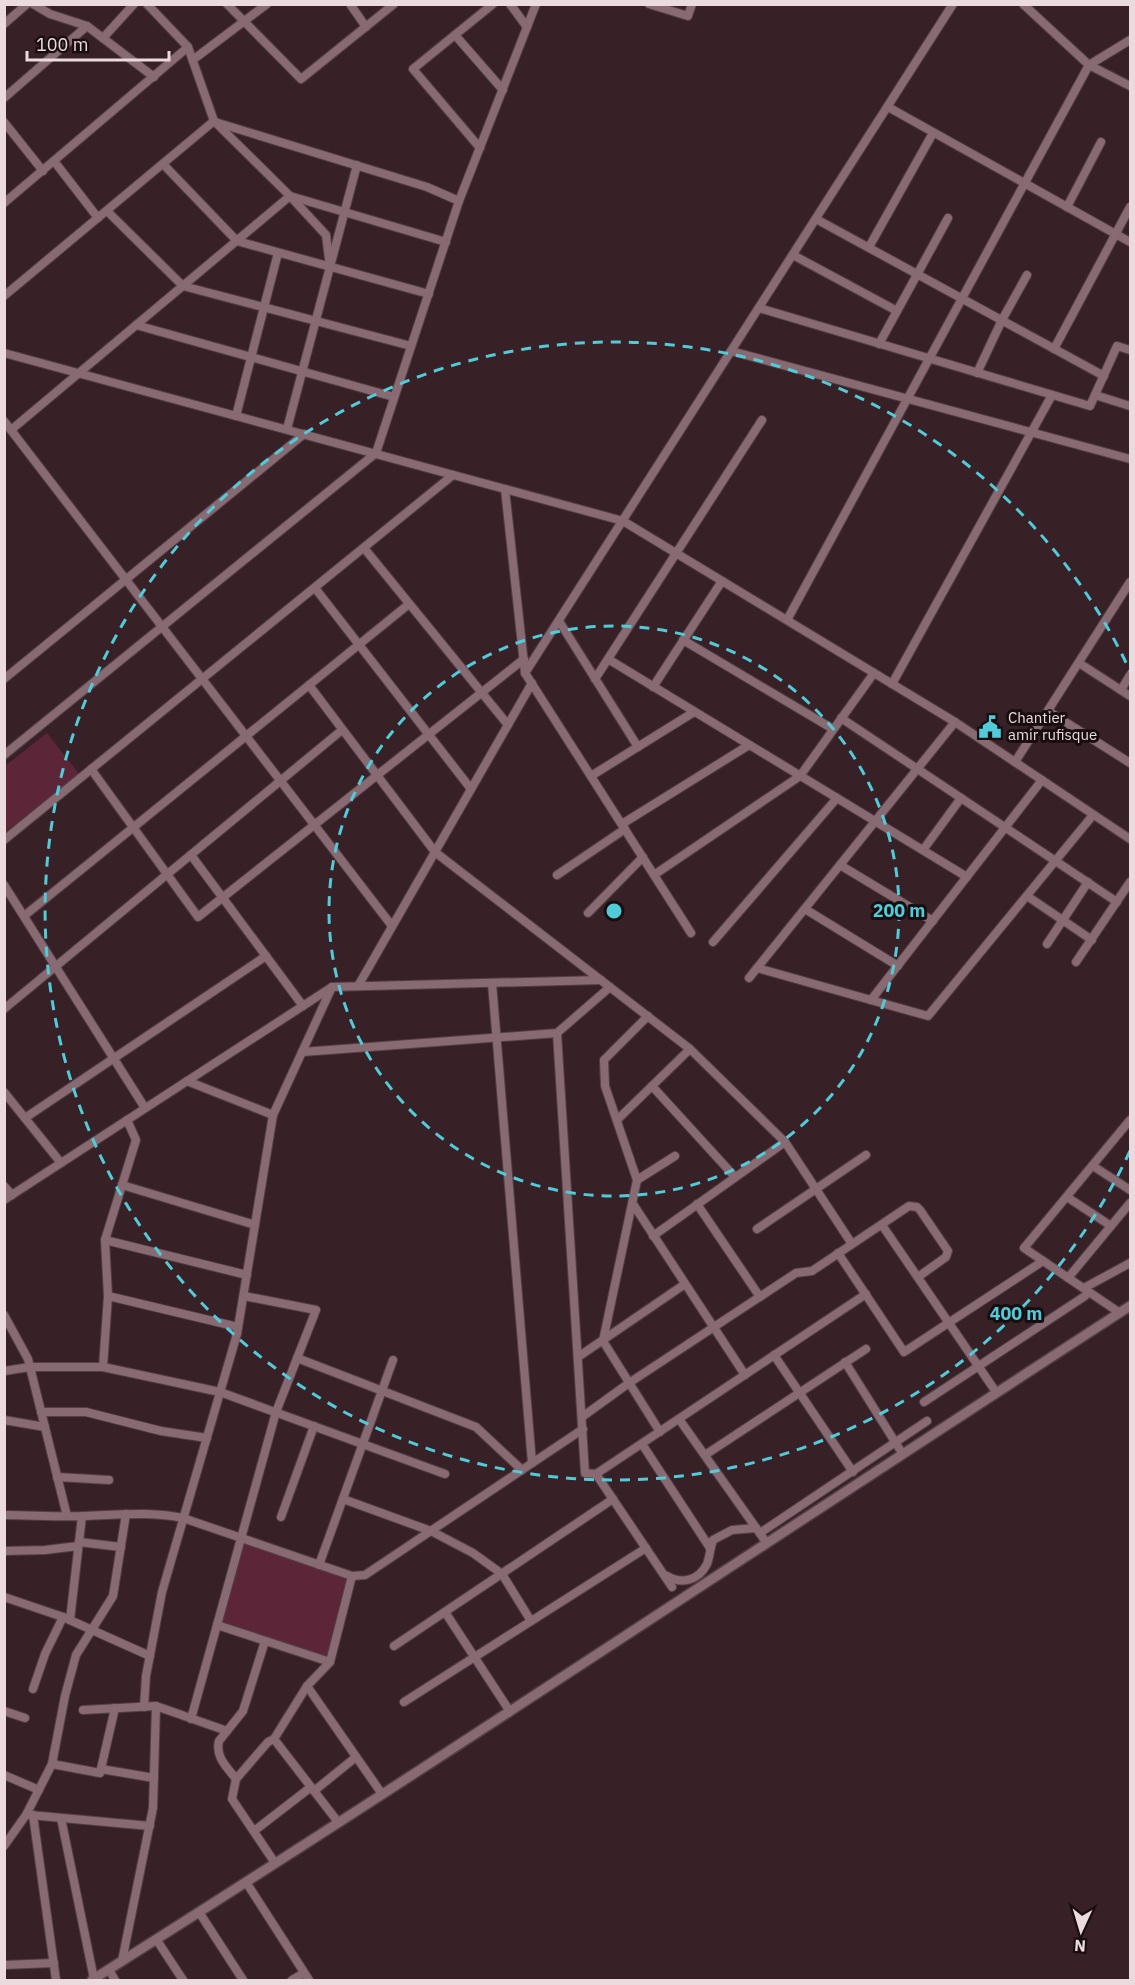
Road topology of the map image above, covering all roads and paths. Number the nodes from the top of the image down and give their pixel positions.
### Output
1 (27, 4) edge
2 (33, 4) edge
3 (134, 4) edge
4 (147, 4) edge
5 (227, 4) edge
6 (267, 4) edge
7 (350, 4) edge
8 (394, 4) edge
9 (493, 4) edge
10 (510, 4) edge
11 (536, 4) edge
12 (649, 4) edge
13 (692, 4) edge
14 (953, 4) edge
15 (1023, 4) edge
16 (244, 22) junction
17 (4, 24) edge
18 (87, 26) junction
19 (366, 27) junction
20 (527, 27) junction
21 (455, 35) junction
22 (103, 38) junction
23 (1131, 40) edge
24 (188, 47) junction
25 (194, 58) junction
26 (1089, 65) junction
27 (154, 77) junction
28 (1131, 86) edge
29 (502, 90) junction
30 (4, 98) edge
31 (888, 107) junction
32 (214, 121) junction
33 (4, 122) edge
34 (933, 133) junction
35 (1101, 142) dead end
36 (480, 148) junction
37 (54, 161) junction
38 (163, 164) junction
39 (357, 165) junction
40 (43, 171) junction
41 (1025, 183) junction
42 (290, 196) junction
43 (459, 201) junction
44 (4, 203) edge
45 (1067, 207) junction
46 (1131, 207) edge
47 (107, 211) junction
48 (344, 212) junction
49 (98, 218) junction
50 (948, 218) dead end
51 (816, 219) junction
52 (1116, 234) junction
53 (237, 241) junction
54 (446, 242) junction
55 (1131, 242) edge
56 (869, 247) junction
57 (278, 253) junction
58 (793, 255) junction
59 (330, 267) junction
60 (917, 274) junction
61 (1027, 274) dead end
62 (183, 286) junction
63 (429, 294) junction
64 (4, 296) edge
65 (962, 298) junction
66 (264, 307) junction
67 (759, 308) junction
68 (897, 311) junction
69 (1002, 320) junction
70 (316, 321) junction
71 (136, 325) junction
72 (879, 344) junction
73 (411, 346) junction
74 (1129, 347) edge
75 (1054, 349) junction
76 (731, 351) junction
77 (4, 353) edge
78 (251, 357) junction
79 (929, 359) junction
80 (302, 372) junction
81 (79, 373) junction
82 (977, 373) junction
83 (1104, 376) junction
84 (1052, 395) junction
85 (1095, 395) junction
86 (394, 398) junction
87 (907, 399) junction
88 (1131, 406) edge
89 (236, 416) junction
90 (762, 420) dead end
91 (4, 421) edge
92 (287, 429) junction
93 (11, 430) junction
94 (1031, 432) junction
95 (304, 434) junction
96 (376, 453) junction
97 (1131, 459) edge
98 (453, 475) junction
99 (505, 489) junction
100 (623, 521) junction
101 (364, 548) junction
102 (676, 553) junction
103 (126, 579) junction
104 (722, 580) junction
105 (1131, 582) edge
106 (315, 588) junction
107 (409, 604) junction
108 (787, 620) junction
109 (559, 621) junction
110 (163, 627) junction
111 (683, 640) junction
112 (359, 644) junction
113 (524, 658) junction
114 (608, 659) junction
115 (1079, 663) junction
116 (525, 673) junction
117 (874, 673) junction
118 (1131, 675) edge
119 (4, 679) edge
120 (202, 679) junction
121 (595, 679) junction
122 (532, 683) junction
123 (892, 684) junction
124 (309, 685) junction
125 (652, 687) junction
126 (1121, 690) junction
127 (481, 692) junction
128 (1131, 696) edge
129 (1048, 711) junction
130 (694, 712) junction
131 (841, 718) junction
132 (955, 722) junction
133 (508, 725) junction
134 (833, 729) junction
135 (342, 730) junction
136 (429, 734) junction
137 (246, 736) junction
138 (749, 745) junction
139 (638, 747) junction
140 (4, 755) edge
141 (1015, 762) junction
142 (1131, 763) edge
143 (92, 769) junction
144 (917, 769) junction
145 (377, 775) junction
146 (591, 776) junction
147 (800, 776) junction
148 (1042, 780) junction
149 (281, 781) junction
150 (471, 789) junction
151 (837, 798) junction
152 (961, 798) junction
153 (1093, 815) junction
154 (875, 821) junction
155 (314, 824) junction
156 (134, 827) junction
157 (623, 827) junction
158 (1005, 827) junction
159 (1131, 839) edge
160 (4, 840) edge
161 (923, 850) junction
162 (435, 852) junction
163 (191, 855) junction
164 (643, 857) junction
165 (1056, 861) junction
166 (840, 865) junction
167 (168, 874) junction
168 (558, 875) dead end
169 (654, 875) junction
170 (967, 877) junction
171 (1089, 882) junction
172 (1131, 882) edge
173 (4, 885) edge
174 (1027, 896) junction
175 (223, 897) junction
176 (1117, 902) junction
177 (805, 909) junction
178 (588, 913) dead end
179 (24, 916) junction
180 (1063, 920) junction
181 (933, 921) junction
182 (392, 926) junction
183 (691, 933) dead end
184 (1092, 939) junction
185 (713, 942) dead end
186 (1047, 944) dead end
187 (266, 956) junction
188 (1076, 962) dead end
189 (897, 966) junction
190 (56, 967) junction
191 (757, 969) junction
192 (749, 978) dead end
193 (601, 980) junction
194 (492, 983) junction
195 (358, 986) junction
196 (332, 987) junction
197 (610, 987) junction
198 (871, 1000) junction
199 (303, 1006) junction
200 (4, 1009) edge
201 (648, 1016) junction
202 (557, 1033) junction
203 (496, 1038) junction
204 (690, 1049) junction
205 (302, 1052) junction
206 (114, 1058) junction
207 (187, 1081) junction
208 (652, 1086) junction
209 (4, 1092) edge
210 (145, 1108) junction
211 (273, 1115) junction
212 (25, 1118) junction
213 (127, 1120) junction
214 (617, 1120) junction
215 (1131, 1120) edge
216 (785, 1142) junction
217 (867, 1155) dead end
218 (675, 1156) dead end
219 (62, 1162) junction
220 (1093, 1166) junction
221 (735, 1177) junction
222 (637, 1180) junction
223 (122, 1185) junction
224 (4, 1186) edge
225 (816, 1189) junction
226 (1131, 1190) edge
227 (1067, 1197) junction
228 (8, 1198) edge
229 (1131, 1203) edge
230 (633, 1204) junction
231 (697, 1204) junction
232 (4, 1210) edge
233 (255, 1225) junction
234 (882, 1225) junction
235 (1111, 1226) junction
236 (757, 1229) dead end
237 (653, 1236) junction
238 (105, 1240) junction
239 (852, 1244) junction
240 (838, 1253) junction
241 (1043, 1261) junction
242 (1131, 1263) edge
243 (247, 1275) junction
244 (918, 1276) junction
245 (1068, 1278) junction
246 (685, 1284) junction
247 (1084, 1292) junction
248 (866, 1294) junction
249 (108, 1296) junction
250 (244, 1296) junction
251 (759, 1297) junction
252 (1131, 1306) edge
253 (1120, 1313) junction
254 (4, 1315) edge
255 (949, 1323) junction
256 (238, 1327) junction
257 (714, 1328) junction
258 (603, 1341) junction
259 (866, 1349) dead end
260 (774, 1355) junction
261 (578, 1357) junction
262 (297, 1358) junction
263 (393, 1360) dead end
264 (845, 1362) junction
265 (979, 1366) junction
266 (30, 1367) junction
267 (103, 1367) junction
268 (4, 1371) edge
269 (745, 1375) junction
270 (629, 1383) junction
271 (382, 1391) junction
272 (220, 1392) junction
273 (800, 1392) junction
274 (996, 1392) junction
275 (924, 1402) dead end
276 (41, 1412) junction
277 (276, 1412) junction
278 (582, 1417) junction
279 (679, 1419) junction
280 (4, 1420) edge
281 (927, 1421) dead end
282 (314, 1426) junction
283 (45, 1427) junction
284 (583, 1429) junction
285 (660, 1432) junction
286 (207, 1438) junction
287 (896, 1442) junction
288 (363, 1444) junction
289 (642, 1444) junction
290 (902, 1453) junction
291 (705, 1455) junction
292 (532, 1463) junction
293 (522, 1470) junction
294 (854, 1472) junction
295 (445, 1474) dead end
296 (596, 1474) junction
297 (57, 1477) junction
298 (109, 1480) dead end
299 (343, 1499) junction
300 (613, 1499) junction
301 (126, 1514) junction
302 (4, 1515) edge
303 (67, 1516) junction
304 (82, 1516) junction
305 (281, 1517) dead end
306 (183, 1518) junction
307 (431, 1531) junction
308 (758, 1531) junction
309 (241, 1538) junction
310 (766, 1542) junction
311 (79, 1544) junction
312 (121, 1547) junction
313 (646, 1548) junction
314 (710, 1548) junction
315 (4, 1551) edge
316 (319, 1565) junction
317 (502, 1574) junction
318 (663, 1574) junction
319 (352, 1576) junction
320 (672, 1587) dead end
321 (4, 1597) edge
322 (445, 1612) junction
323 (66, 1618) junction
324 (531, 1621) junction
325 (217, 1625) junction
326 (93, 1630) junction
327 (265, 1641) junction
328 (394, 1646) dead end
329 (150, 1656) junction
330 (474, 1657) junction
331 (330, 1662) junction
332 (307, 1686) junction
333 (33, 1689) dead end
334 (404, 1702) dead end
335 (156, 1706) junction
336 (144, 1707) junction
337 (115, 1708) junction
338 (83, 1710) dead end
339 (509, 1710) junction
340 (5, 1713) edge
341 (25, 1718) dead end
342 (191, 1719) junction
343 (227, 1731) junction
344 (274, 1739) junction
345 (356, 1757) junction
346 (52, 1764) junction
347 (101, 1769) junction
348 (4, 1775) edge
349 (154, 1778) junction
350 (236, 1779) junction
351 (312, 1789) junction
352 (39, 1790) junction
353 (382, 1794) junction
354 (29, 1815) junction
355 (62, 1818) junction
356 (338, 1822) junction
357 (150, 1826) junction
358 (254, 1831) junction
359 (4, 1846) edge
360 (276, 1863) junction
361 (246, 1882) junction
362 (199, 1912) junction
363 (156, 1939) junction
364 (122, 1961) junction
365 (54, 1963) junction
366 (4, 1965) edge
367 (109, 1970) junction
368 (304, 1972) junction
369 (56, 1980) edge
370 (93, 1980) edge
371 (115, 1980) edge
372 (183, 1980) edge
373 (243, 1980) edge
374 (292, 1980) edge
375 (309, 1980) edge

1 - 17 street
2 - 18 street
3 - 22 street
4 - 24 street
5 - 16 street
6 - 16 street
7 - 19 street
8 - 19 street
9 - 21 street
10 - 20 street
11 - 20 street
12 - 13 street
14 - 31 street
15 - 26 street
16 - 19 street
16 - 25 street
18 - 22 street
18 - 30 street
20 - 29 street
21 - 29 street
21 - 36 street
22 - 27 street
23 - 26 street
24 - 25 street
24 - 27 street
25 - 32 street
26 - 28 street
26 - 41 street
27 - 37 street
29 - 36 street
31 - 34 street
31 - 51 street
32 - 38 street
32 - 39 street
32 - 42 street
33 - 40 street
34 - 41 street
34 - 56 street
35 - 45 street
36 - 43 street
37 - 40 street
37 - 49 street
38 - 47 street
38 - 53 street
39 - 43 street
39 - 48 street
40 - 44 street
41 - 45 street
41 - 65 street
42 - 48 street
42 - 53 street
42 - 59 street
43 - 54 street
45 - 52 street
46 - 52 street
47 - 49 street
47 - 62 street
48 - 54 street
48 - 59 street
49 - 64 street
50 - 60 street
51 - 56 street
51 - 58 street
52 - 55 street
52 - 75 street
53 - 57 street
53 - 62 street
54 - 63 street
56 - 60 street
57 - 59 street
57 - 66 street
58 - 67 street
58 - 68 street
59 - 63 street
59 - 70 street
60 - 65 street
60 - 68 street
61 - 69 street
62 - 66 street
62 - 71 street
63 - 73 street
65 - 69 street
65 - 79 street
66 - 70 street
66 - 78 street
67 - 72 street
67 - 76 street
68 - 72 street
69 - 75 street
69 - 82 street
70 - 73 street
70 - 80 street
71 - 78 street
71 - 81 street
72 - 79 street
73 - 86 street
74 - 83 street
75 - 83 street
76 - 87 street
76 - 100 street
77 - 81 street
78 - 80 street
78 - 89 street
79 - 82 street
79 - 87 street
80 - 86 street
80 - 92 street
81 - 89 street
81 - 93 street
82 - 84 street
83 - 85 street
84 - 85 street
84 - 94 street
85 - 88 street
86 - 96 street
87 - 94 street
87 - 108 street
89 - 92 street
90 - 102 street
91 - 93 street
92 - 95 street
93 - 103 street
94 - 97 street
94 - 123 street
95 - 96 street
95 - 103 street
96 - 98 street
96 - 110 street
98 - 99 street
98 - 101 street
99 - 100 street
99 - 113 street
100 - 102 street
100 - 109 street
101 - 106 street
101 - 107 street
102 - 104 street
102 - 114 street
103 - 110 street
103 - 119 street
104 - 108 street
104 - 111 street
105 - 115 street
106 - 112 street
106 - 120 street
107 - 112 street
107 - 127 street
108 - 117 street
109 - 116 street
109 - 121 street
110 - 120 street
110 - 140 street
111 - 125 street
111 - 134 street
112 - 124 street
112 - 136 street
113 - 116 street
113 - 127 street
114 - 121 street
114 - 125 street
115 - 126 street
115 - 129 street
116 - 122 street
117 - 123 street
117 - 131 street
118 - 126 street
120 - 137 street
120 - 143 street
121 - 139 street
122 - 133 street
122 - 146 street
123 - 132 street
124 - 135 street
124 - 137 street
125 - 130 street
126 - 128 street
127 - 133 street
127 - 136 street
129 - 141 street
129 - 142 street
130 - 138 street
130 - 139 street
131 - 134 street
131 - 144 street
132 - 141 street
132 - 144 street
133 - 150 street
134 - 147 street
135 - 145 street
135 - 149 street
136 - 145 street
136 - 150 street
137 - 149 street
137 - 156 street
138 - 147 street
138 - 157 street
139 - 146 street
141 - 148 street
143 - 156 street
143 - 160 street
144 - 152 street
144 - 154 street
145 - 155 street
145 - 162 street
146 - 157 street
147 - 151 street
147 - 169 street
148 - 153 street
148 - 158 street
149 - 155 street
149 - 163 street
150 - 162 street
151 - 154 street
151 - 185 street
152 - 158 street
152 - 161 street
153 - 159 street
153 - 165 street
154 - 161 street
154 - 166 street
155 - 175 street
155 - 182 street
156 - 167 street
156 - 179 street
157 - 164 street
157 - 168 street
158 - 165 street
158 - 170 street
161 - 170 street
162 - 182 street
162 - 193 street
163 - 167 street
163 - 175 street
164 - 169 street
164 - 178 street
165 - 171 street
165 - 174 street
166 - 177 street
166 - 181 street
167 - 175 street
167 - 190 street
169 - 183 street
170 - 181 street
171 - 176 street
171 - 180 street
172 - 176 street
173 - 179 street
174 - 180 street
174 - 198 street
175 - 187 street
176 - 184 street
177 - 189 street
177 - 191 street
179 - 190 street
180 - 184 street
180 - 186 street
181 - 189 street
182 - 195 street
184 - 188 street
187 - 199 street
187 - 206 street
189 - 198 street
190 - 200 street
190 - 206 street
191 - 192 street
191 - 198 street
193 - 194 street
193 - 197 street
194 - 195 street
194 - 203 street
195 - 196 street
196 - 199 street
196 - 205 street
197 - 201 street
197 - 202 street
199 - 207 street
201 - 204 street
201 - 214 street
202 - 203 street
202 - 261 street
203 - 205 street
203 - 292 street
204 - 208 street
204 - 216 street
205 - 211 street
206 - 210 street
206 - 212 street
207 - 210 street
207 - 211 street
208 - 214 street
208 - 221 street
209 - 212 street
210 - 213 street
211 - 233 street
212 - 219 street
213 - 219 street
213 - 223 street
214 - 222 street
215 - 220 street
216 - 221 street
216 - 225 street
217 - 225 street
218 - 222 street
219 - 228 street
220 - 226 street
220 - 227 street
221 - 231 street
222 - 230 street
223 - 233 street
223 - 238 street
224 - 228 street
225 - 236 street
225 - 239 street
227 - 235 street
227 - 241 street
228 - 232 street
229 - 235 street
230 - 237 street
230 - 258 street
231 - 237 street
231 - 251 street
233 - 243 street
234 - 239 street
234 - 244 street
234 - 244 street
235 - 245 street
237 - 246 street
238 - 243 street
238 - 249 street
239 - 240 street
240 - 248 street
240 - 251 street
241 - 245 street
241 - 255 street
242 - 247 street
243 - 250 street
244 - 255 street
245 - 247 street
246 - 257 street
246 - 258 street
247 - 253 street
247 - 265 street
248 - 255 street
248 - 260 street
249 - 256 street
249 - 267 street
250 - 256 street
250 - 262 street
251 - 257 street
252 - 253 street
253 - 274 street
254 - 266 street
255 - 265 street
256 - 272 street
257 - 269 street
257 - 270 street
258 - 261 street
258 - 270 street
259 - 264 street
260 - 269 street
260 - 273 street
261 - 278 street
262 - 271 street
262 - 277 street
263 - 271 street
264 - 273 street
264 - 287 street
265 - 274 street
265 - 275 street
266 - 267 street
266 - 268 street
266 - 276 street
267 - 272 street
269 - 279 street
270 - 278 street
270 - 285 street
271 - 288 street
271 - 293 street
272 - 277 street
272 - 286 street
273 - 291 street
273 - 294 street
274 - 290 street
276 - 283 street
276 - 286 street
277 - 282 street
277 - 309 street
278 - 284 street
279 - 285 street
279 - 291 street
280 - 283 street
281 - 287 street
282 - 288 street
282 - 305 street
283 - 297 street
284 - 292 street
284 - 296 street
285 - 289 street
286 - 306 street
287 - 290 street
287 - 294 street
288 - 295 street
288 - 299 street
289 - 296 street
289 - 314 street
290 - 310 street
291 - 308 street
292 - 293 street
293 - 307 street
294 - 308 street
296 - 300 street
297 - 298 street
297 - 303 street
299 - 307 street
299 - 316 street
300 - 313 street
300 - 317 street
301 - 304 street
301 - 306 street
301 - 312 street
302 - 303 street
303 - 304 street
304 - 311 street
306 - 309 street
306 - 329 street
307 - 317 street
307 - 319 street
308 - 310 street
308 - 314 street
309 - 316 street
309 - 325 street
310 - 339 street
311 - 312 street
311 - 315 street
311 - 323 street
312 - 326 street
313 - 318 street
313 - 324 street
314 - 318 street
316 - 319 street
317 - 322 street
317 - 324 street
318 - 320 street
319 - 331 street
321 - 323 street
322 - 328 street
322 - 330 street
323 - 326 street
323 - 333 street
324 - 330 street
325 - 327 street
325 - 342 street
326 - 329 street
326 - 346 street
327 - 331 street
327 - 343 street
329 - 336 street
330 - 334 street
330 - 339 street
331 - 332 street
332 - 344 street
332 - 345 street
335 - 336 street
335 - 342 street
335 - 349 street
336 - 337 street
337 - 338 street
337 - 347 street
339 - 353 street
340 - 341 street
342 - 343 street
343 - 350 street
344 - 350 street
344 - 351 street
345 - 351 street
345 - 353 street
346 - 347 street
346 - 352 street
347 - 349 street
348 - 352 street
349 - 357 street
350 - 358 street
351 - 356 street
351 - 358 street
352 - 354 street
353 - 356 street
354 - 355 street
354 - 359 street
354 - 365 street
355 - 357 street
355 - 370 street
356 - 360 street
357 - 364 street
358 - 360 street
360 - 361 street
361 - 362 street
361 - 368 street
362 - 363 street
362 - 373 street
363 - 364 street
363 - 372 street
364 - 367 street
365 - 366 street
365 - 369 street
367 - 370 street
367 - 371 street
368 - 374 street
368 - 375 street

